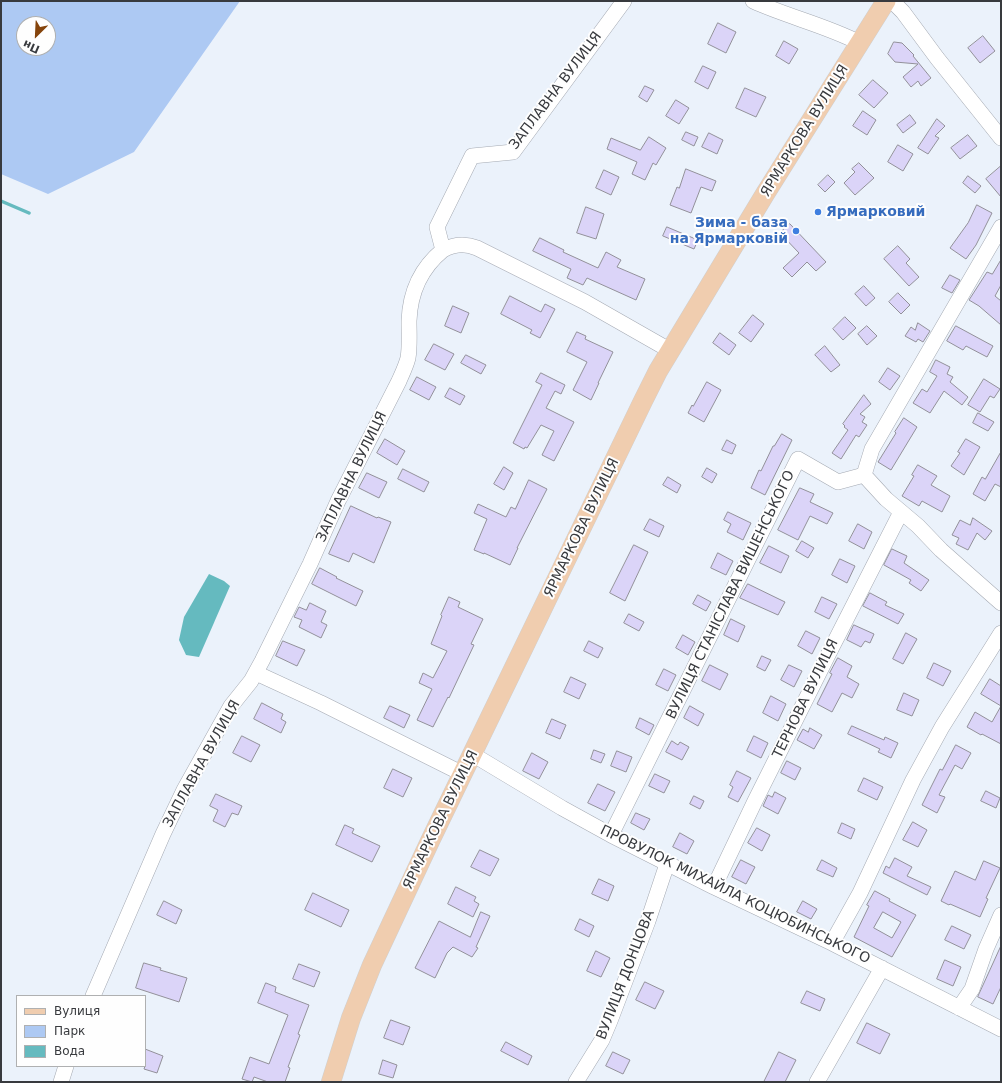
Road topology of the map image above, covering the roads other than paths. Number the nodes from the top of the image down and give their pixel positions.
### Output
1 (624, 1) edge
2 (753, 1) edge
3 (886, 1) edge
4 (892, 1) edge
5 (860, 43) junction
6 (1001, 138) edge
7 (1001, 227) edge
8 (443, 250) junction
9 (671, 351) junction
10 (864, 475) junction
11 (901, 512) junction
12 (1001, 603) edge
13 (1001, 633) edge
14 (256, 673) junction
15 (472, 754) junction
16 (463, 774) junction
17 (611, 836) junction
18 (668, 864) junction
19 (714, 887) junction
20 (1001, 914) edge
21 (832, 943) junction
22 (882, 968) junction
23 (93, 995) edge
24 (959, 1008) junction
25 (1001, 1029) edge
26 (66, 1067) edge
27 (60, 1082) edge
28 (331, 1082) edge
29 (576, 1082) edge
30 (817, 1082) edge

1 - 8 street, ЗАПЛАВНА ВУЛИЦЯ
2 - 5 street
3 - 5 main road, ЯРМАРКОВА ВУЛИЦЯ
4 - 6 street
5 - 9 main road, ЯРМАРКОВА ВУЛИЦЯ
7 - 10 street
8 - 9 street
8 - 14 street, ЗАПЛАВНА ВУЛИЦЯ
9 - 15 main road, ЯРМАРКОВА ВУЛИЦЯ
10 - 11 street
10 - 17 street, ВУЛИЦЯ СТАНІСЛАВА ВИШЕНСЬКОГО
11 - 12 street
11 - 19 street, ТЕРНОВА ВУЛИЦЯ
13 - 21 street
14 - 16 street
14 - 23 street, ЗАПЛАВНА ВУЛИЦЯ
15 - 16 main road, ЯРМАРКОВА ВУЛИЦЯ
15 - 17 street, ПРОВУЛОК МИХАЙЛА КОЦЮБИНСЬКОГО
16 - 28 main road, ЯРМАРКОВА ВУЛИЦЯ
17 - 18 street, ПРОВУЛОК МИХАЙЛА КОЦЮБИНСЬКОГО
18 - 19 street, ПРОВУЛОК МИХАЙЛА КОЦЮБИНСЬКОГО
18 - 29 street, ВУЛИЦЯ ДОНЦОВА
19 - 21 street, ПРОВУЛОК МИХАЙЛА КОЦЮБИНСЬКОГО
20 - 24 street
21 - 22 street, ПРОВУЛОК МИХАЙЛА КОЦЮБИНСЬКОГО
22 - 24 street, ПРОВУЛОК МИХАЙЛА КОЦЮБИНСЬКОГО
22 - 30 street
24 - 25 street, ПРОВУЛОК МИХАЙЛА КОЦЮБИНСЬКОГО
26 - 27 street

